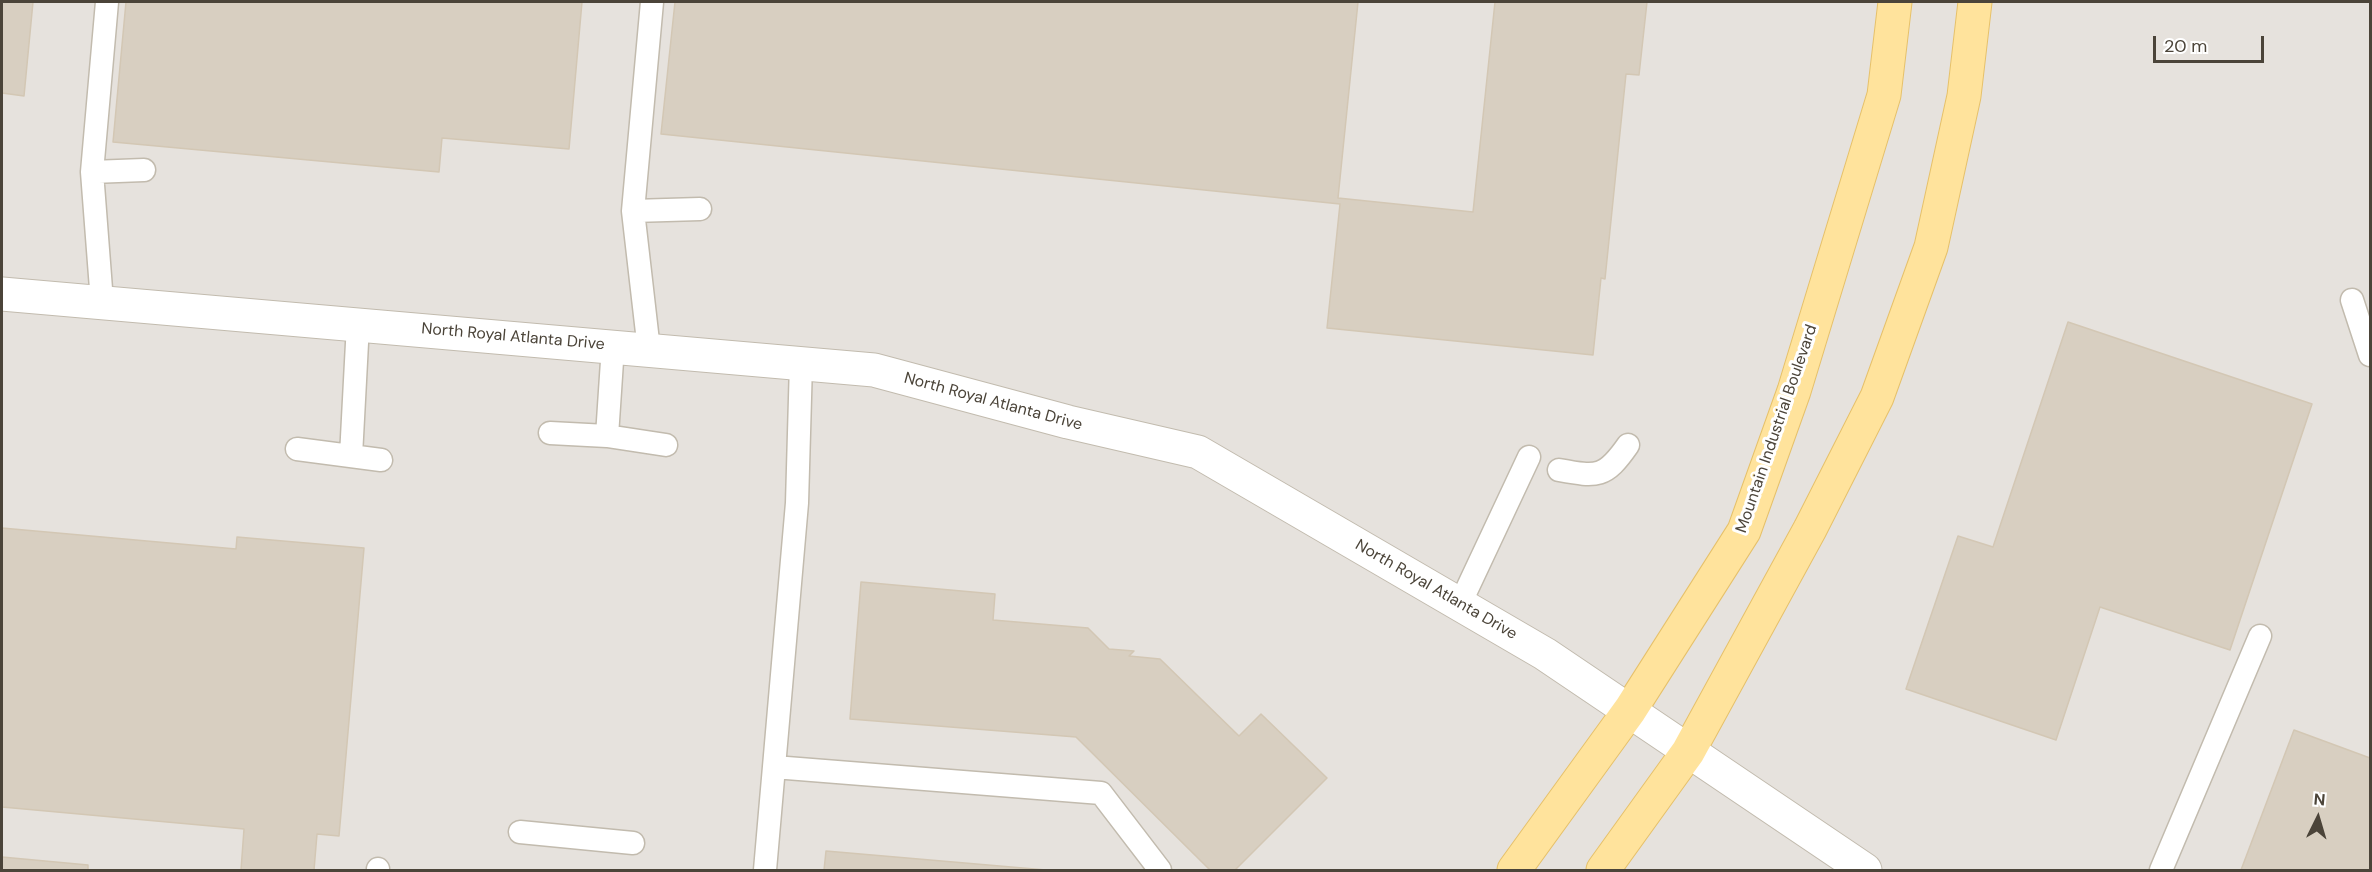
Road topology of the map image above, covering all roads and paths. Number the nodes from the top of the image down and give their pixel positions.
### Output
1 (107, 2) edge
2 (652, 2) edge
3 (1895, 2) edge
4 (1975, 2) edge
5 (144, 170) dead end
6 (92, 172) junction
7 (700, 209) dead end
8 (633, 211) junction
9 (2, 294) edge
10 (2352, 300) dead end
11 (102, 302) junction
12 (358, 324) junction
13 (613, 346) junction
14 (649, 350) junction
15 (2370, 355) edge
16 (801, 363) junction
17 (550, 434) dead end
18 (607, 436) junction
19 (666, 445) dead end
20 (1628, 445) dead end
21 (297, 449) dead end
22 (351, 456) junction
23 (1529, 457) dead end
24 (381, 460) dead end
25 (1559, 470) dead end
26 (1460, 604) junction
27 (2260, 636) dead end
28 (1630, 710) junction
29 (1688, 752) junction
30 (774, 767) junction
31 (520, 832) dead end
32 (633, 843) dead end
33 (765, 870) edge
34 (1160, 870) edge
35 (1514, 870) edge
36 (1603, 870) edge
37 (1865, 870) edge
38 (2161, 870) edge

1 - 6 lane
2 - 8 lane
3 - 28 main road, Mountain Industrial Boulevard
4 - 29 main road
5 - 6 lane
6 - 11 lane
7 - 8 lane
8 - 14 lane
9 - 11 street, North Royal Atlanta Drive
10 - 15 lane
11 - 12 street, North Royal Atlanta Drive
12 - 13 street, North Royal Atlanta Drive
12 - 22 lane
13 - 14 street, North Royal Atlanta Drive
13 - 18 lane
14 - 16 street, North Royal Atlanta Drive
16 - 26 street, North Royal Atlanta Drive
16 - 30 lane
17 - 18 lane
18 - 19 lane
20 - 25 lane
21 - 22 lane
22 - 24 lane
23 - 26 lane
26 - 28 street, North Royal Atlanta Drive
27 - 38 lane
28 - 29 street, North Royal Atlanta Drive
28 - 35 main road, Mountain Industrial Boulevard
29 - 36 main road
29 - 37 street, North Royal Atlanta Drive
30 - 33 lane
30 - 34 lane
31 - 32 lane

